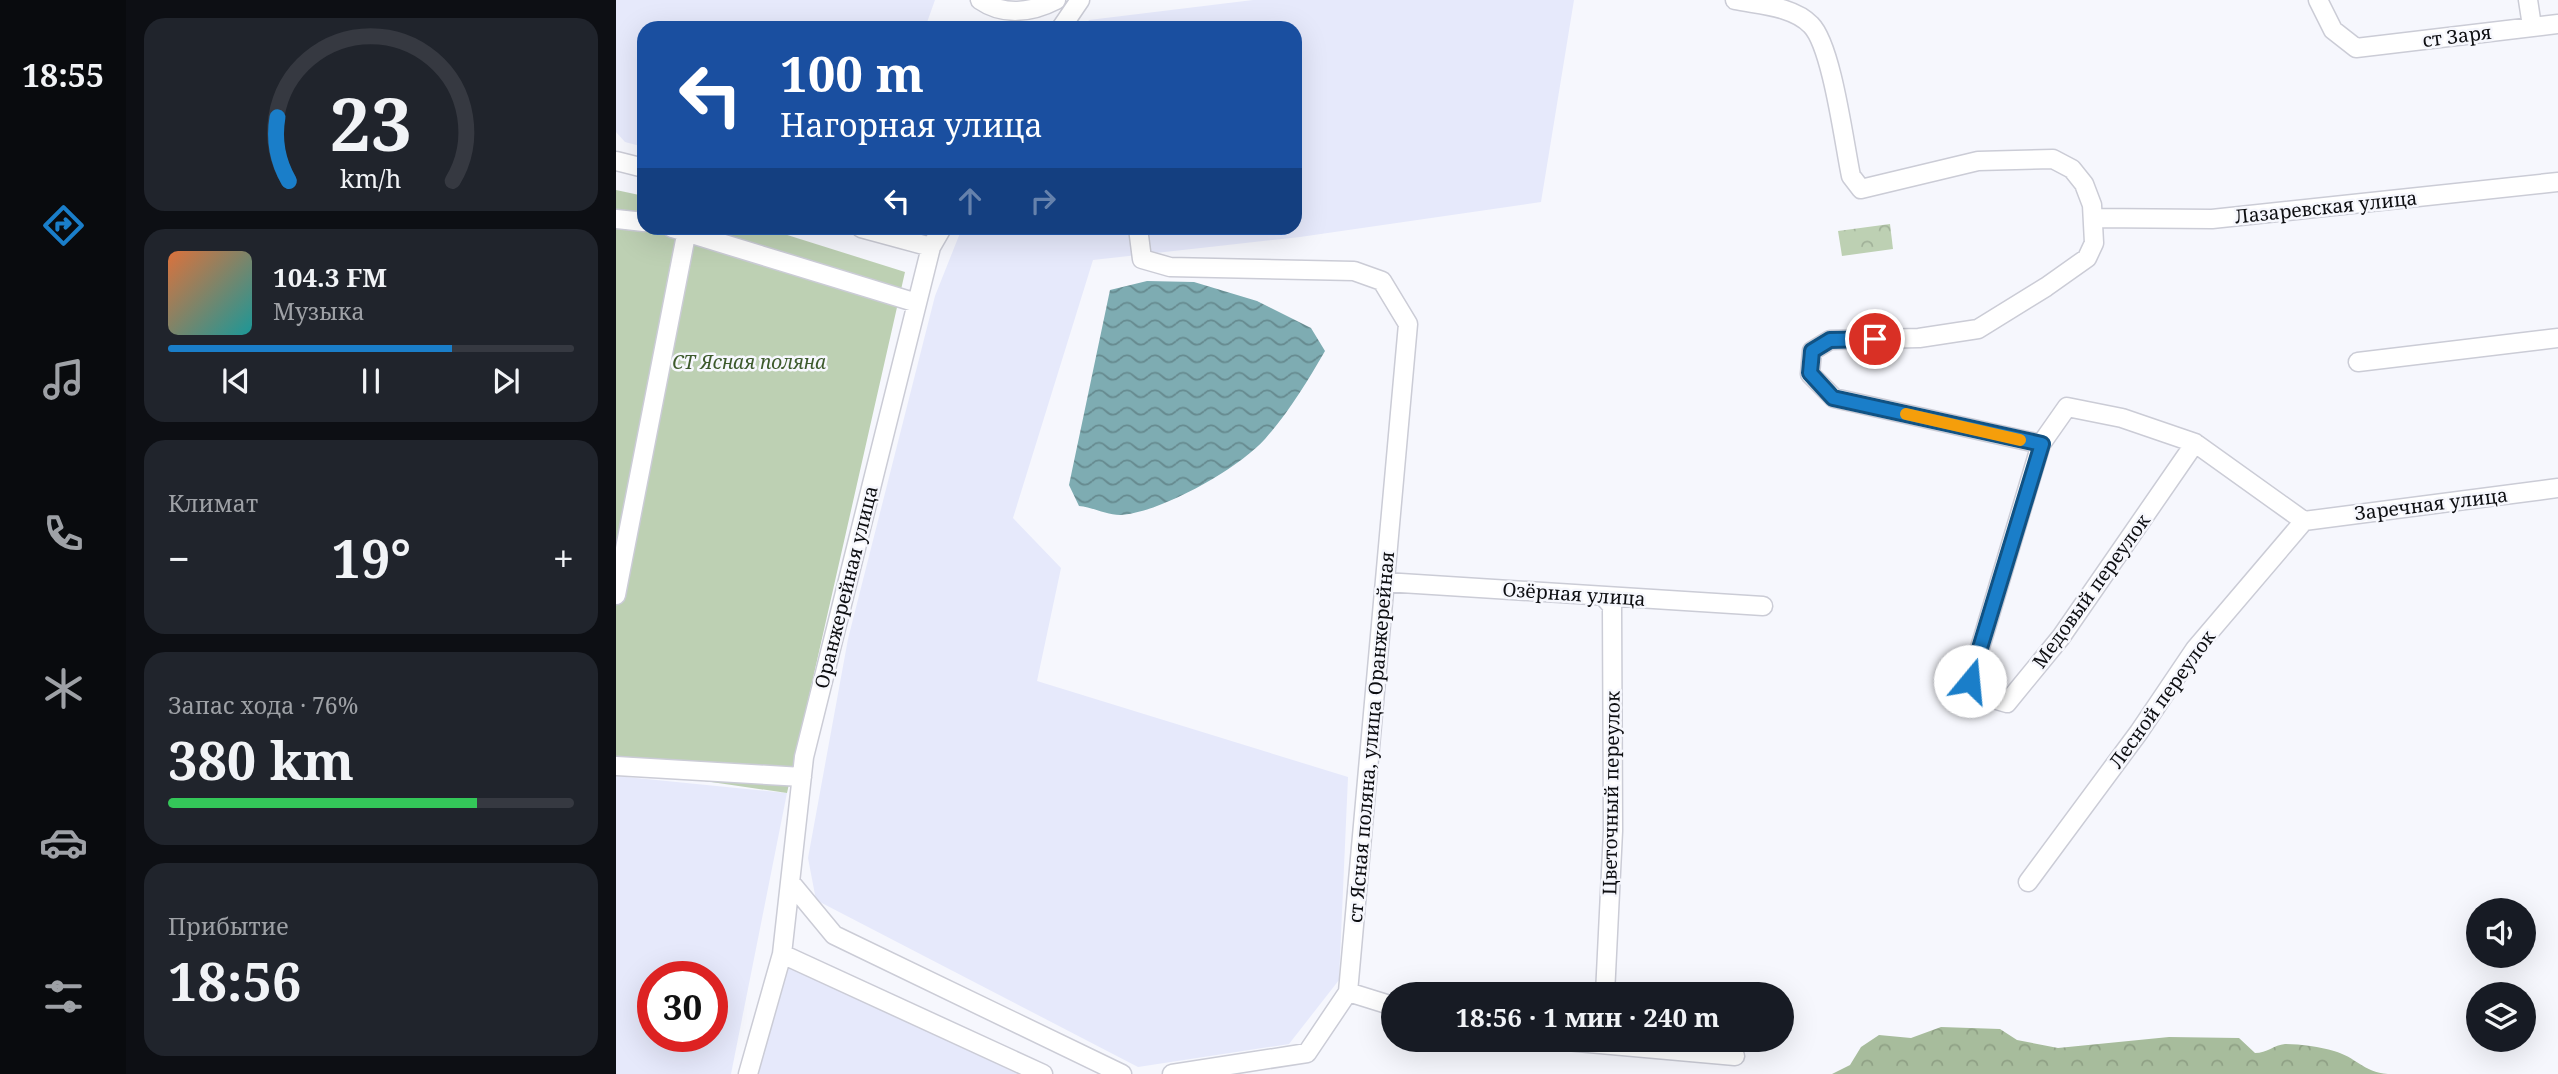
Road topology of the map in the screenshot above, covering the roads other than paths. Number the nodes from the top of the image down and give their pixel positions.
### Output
1 (980, 0) edge
2 (1056, 0) edge
3 (1080, 0) edge
4 (1735, 0) edge
5 (2318, 0) edge
6 (2528, 0) edge
7 (1070, 21) edge
8 (2558, 24) edge
9 (2532, 26) junction
10 (616, 161) edge
11 (637, 167) edge
12 (2558, 182) edge
13 (2094, 218) junction
14 (616, 219) edge
15 (637, 221) edge
16 (679, 235) edge
17 (699, 235) edge
18 (887, 235) edge
19 (938, 235) edge
20 (1139, 235) edge
21 (931, 247) junction
22 (916, 303) junction
23 (2558, 338) edge
24 (2358, 362) dead end
25 (2195, 443) junction
26 (2042, 444) junction
27 (2558, 488) edge
28 (2304, 521) junction
29 (1385, 582) junction
30 (616, 595) edge
31 (1603, 596) junction
32 (1763, 606) dead end
33 (616, 766) edge
34 (803, 777) junction
35 (2028, 882) dead end
36 (791, 883) junction
37 (782, 954) junction
38 (1606, 982) edge
39 (1348, 992) junction
40 (1381, 1002) edge
41 (1697, 1052) edge
42 (1735, 1056) dead end
43 (748, 1074) edge
44 (1043, 1074) edge
45 (1122, 1074) edge
46 (1172, 1074) edge

1 - 2 street
3 - 7 street
4 - 13 street
5 - 9 street, ст Заря
6 - 9 street
8 - 9 street, ст Заря
10 - 11 street
12 - 13 street, Лазаревская улица
13 - 26 street
14 - 15 street
16 - 30 street
17 - 22 street
18 - 21 street
19 - 21 street, Оранжерейная улица
20 - 29 street, ст Ясная поляна, улица Оранжерейная
21 - 22 street, Оранжерейная улица
22 - 34 street, Оранжерейная улица
23 - 24 street
25 - 26 street
25 - 26 street, Медовый переулок
25 - 28 street
27 - 28 street, Заречная улица
28 - 35 street, Лесной переулок
29 - 31 street, Озёрная улица
29 - 39 street, ст Ясная поляна, улица Оранжерейная
31 - 32 street, Озёрная улица
31 - 38 street, Цветочный переулок
33 - 34 street
34 - 36 street, Оранжерейная улица
36 - 37 street, Оранжерейная улица
36 - 45 street
37 - 43 street, Оранжерейная улица
37 - 44 street
39 - 40 street
39 - 46 street, ст Ясная поляна, улица Оранжерейная
41 - 42 street

